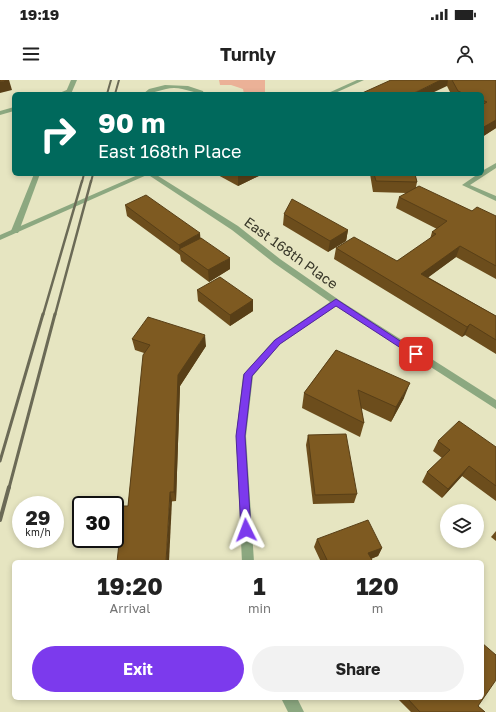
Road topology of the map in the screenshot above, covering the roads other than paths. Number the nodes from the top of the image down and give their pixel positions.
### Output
1 (74, 80) edge
2 (361, 80) edge
3 (69, 92) edge
4 (150, 92) edge
5 (201, 92) edge
6 (334, 92) edge
7 (12, 110) edge
8 (0, 113) edge
9 (496, 165) edge
10 (484, 173) edge
11 (36, 176) edge
12 (141, 176) edge
13 (153, 176) edge
14 (479, 176) edge
15 (496, 199) edge
16 (15, 231) junction
17 (0, 238) edge
18 (336, 302) junction
19 (496, 405) edge
20 (248, 560) edge
21 (289, 700) edge
22 (297, 712) edge

1 - 3 street
2 - 6 street
4 - 5 street
7 - 8 street
9 - 10 street
11 - 16 street
12 - 16 street
13 - 18 street, East 168th Place
14 - 15 street
16 - 17 street
18 - 19 street, East 168th Place
18 - 20 street
21 - 22 street

